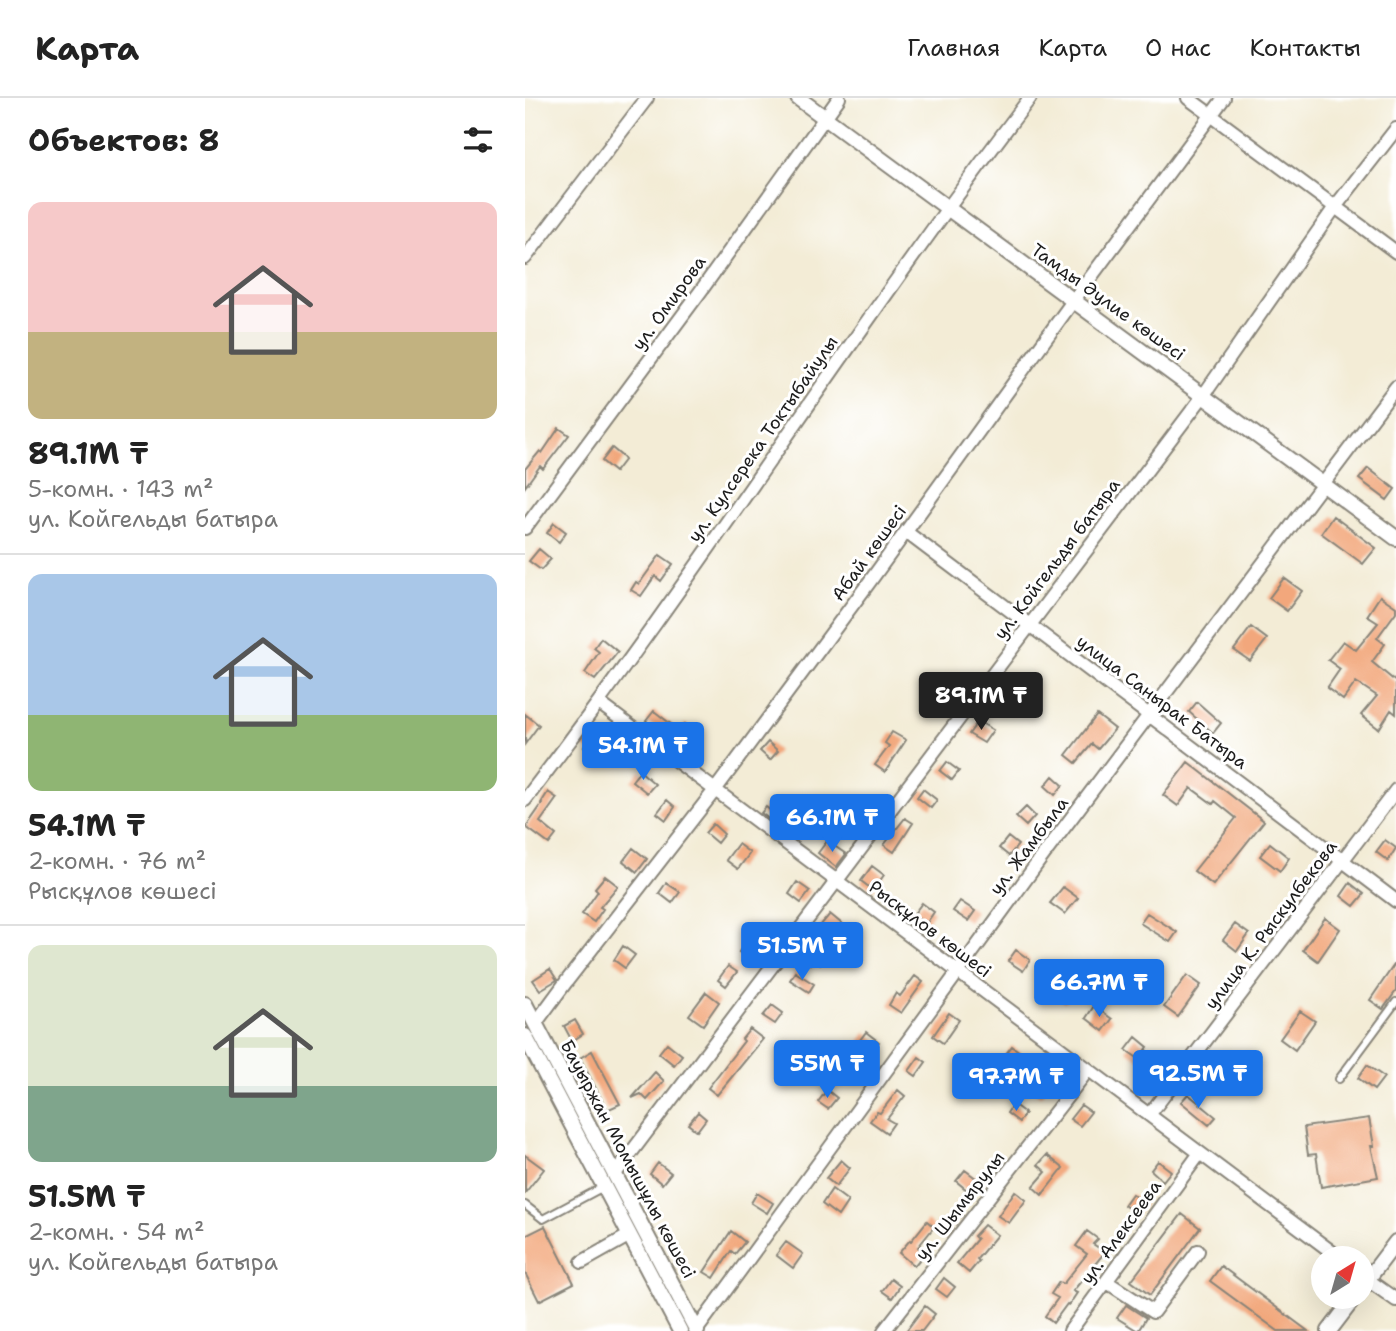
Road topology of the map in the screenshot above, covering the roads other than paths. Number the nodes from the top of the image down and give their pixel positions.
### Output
1 (647, 98) edge
2 (798, 98) edge
3 (839, 98) edge
4 (1030, 98) edge
5 (1188, 98) edge
6 (1224, 98) edge
7 (1211, 115) junction
8 (825, 118) junction
9 (1396, 129) edge
10 (947, 207) junction
11 (1335, 207) junction
12 (1396, 252) edge
13 (525, 258) edge
14 (1073, 301) junction
15 (1396, 387) edge
16 (1203, 396) junction
17 (1324, 485) junction
18 (525, 528) edge
19 (906, 532) junction
20 (1396, 538) edge
21 (1030, 623) junction
22 (599, 703) junction
23 (1150, 714) junction
24 (715, 790) junction
25 (1396, 790) edge
26 (525, 800) edge
27 (1342, 861) junction
28 (837, 881) junction
29 (1396, 901) edge
30 (957, 971) junction
31 (1396, 1002) edge
32 (525, 1004) edge
33 (535, 1024) junction
34 (525, 1036) edge
35 (1088, 1070) junction
36 (1339, 1079) dead end
37 (1149, 1115) junction
38 (1200, 1153) junction
39 (615, 1174) junction
40 (605, 1186) junction
41 (525, 1205) edge
42 (630, 1235) junction
43 (1396, 1242) edge
44 (1324, 1246) edge
45 (1198, 1251) dead end
46 (582, 1262) dead end
47 (1374, 1269) edge
48 (1107, 1282) junction
49 (1374, 1287) edge
50 (1396, 1300) edge
51 (1346, 1309) edge
52 (680, 1331) edge
53 (697, 1331) edge
54 (884, 1331) edge
55 (1070, 1331) edge
56 (1329, 1331) edge

1 - 13 street
2 - 8 street, Тамды Әулие көшесі
3 - 8 street, ул. Омирова
4 - 10 street, ул. Кулсерека Токтыбайулы
5 - 7 street
6 - 7 street, Абай көшесі
7 - 11 street
7 - 14 street, Абай көшесі
8 - 10 street, Тамды Әулие көшесі
8 - 18 street, ул. Омирова
9 - 11 street, ул. Койгельды батыра
10 - 14 street, Тамды Әулие көшесі
10 - 22 street, ул. Кулсерека Токтыбайулы
11 - 12 street
11 - 16 street, ул. Койгельды батыра
14 - 16 street, Тамды Әулие көшесі
14 - 19 street, Абай көшесі
15 - 17 street, ул. Жамбыла
16 - 17 street, Тамды Әулие көшесі
16 - 21 street, ул. Койгельды батыра
17 - 20 street, Тамды Әулие көшесі
17 - 23 street, ул. Жамбыла
19 - 21 street, улица Санырак Батыра
19 - 24 street, Абай көшесі
21 - 23 street, улица Санырак Батыра
21 - 28 street, ул. Койгельды батыра
22 - 24 street, Рысқұлов көшесі
22 - 26 street, ул. Кулсерека Токтыбайулы
23 - 27 street, улица Санырак Батыра
23 - 30 street, ул. Жамбыла
24 - 28 street, Рысқұлов көшесі
24 - 33 street, Абай көшесі
25 - 27 street, улица К. Рыскулбекова
27 - 29 street, улица Санырак Батыра
27 - 37 street, улица К. Рыскулбекова
28 - 30 street, Рысқұлов көшесі
28 - 39 street, ул. Койгельды батыра
30 - 35 street, Рысқұлов көшесі
30 - 53 street, ул. Жамбыла
31 - 36 lane
32 - 33 street, Бауыржан Момышұлы көшесі
33 - 39 street, Бауыржан Момышұлы көшесі
34 - 40 street, Бауыржан Момышұлы көшесі
35 - 37 street, Рысқұлов көшесі
35 - 54 street, ул. Шымырулы
37 - 38 street, Рысқұлов көшесі
38 - 44 street, Рысқұлов көшесі
38 - 48 street, ул. Алексеева
39 - 53 street, Бауыржан Момышұлы көшесі
40 - 41 lane
40 - 42 street, Бауыржан Момышұлы көшесі
42 - 46 street
42 - 52 street, Бауыржан Момышұлы көшесі
43 - 47 street
45 - 48 street
48 - 55 street, ул. Алексеева
49 - 50 street
51 - 56 street

